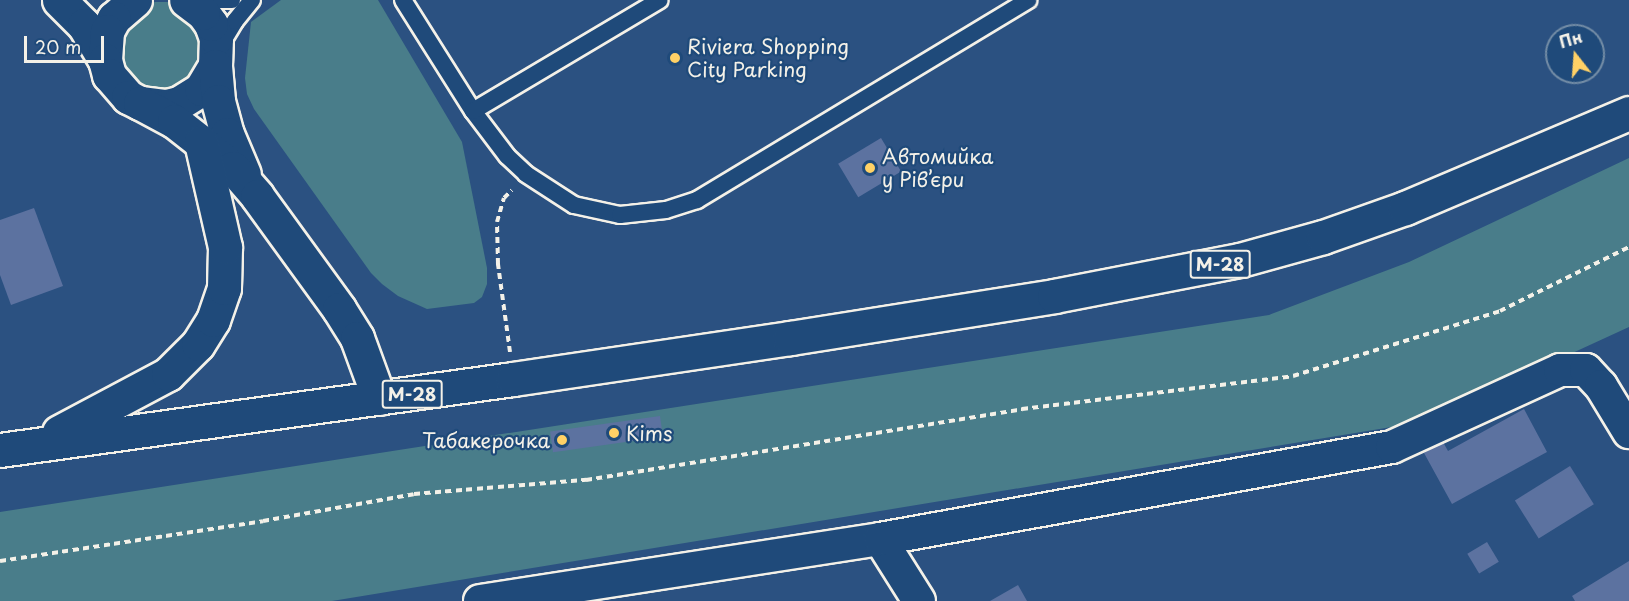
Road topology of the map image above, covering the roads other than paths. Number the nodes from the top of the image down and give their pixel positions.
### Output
1 (59, 0) edge
2 (70, 0) edge
3 (130, 0) edge
4 (135, 0) edge
5 (186, 0) edge
6 (196, 0) edge
7 (231, 0) edge
8 (252, 0) edge
9 (403, 0) edge
10 (660, 0) edge
11 (1028, 0) edge
12 (216, 59) junction
13 (105, 60) junction
14 (140, 103) junction
15 (473, 111) junction
16 (1629, 113) edge
17 (201, 142) junction
18 (257, 196) junction
19 (379, 398) junction
20 (1629, 432) edge
21 (33, 444) junction
22 (0, 450) edge
23 (880, 539) junction
24 (480, 601) edge
25 (919, 601) edge

1 - 13 main road
2 - 3 main road
4 - 13 main road
5 - 12 main road
6 - 7 lane
8 - 12 lane
9 - 15 lane
10 - 15 lane
11 - 15 lane
12 - 14 main road
12 - 18 main road
13 - 14 main road
14 - 17 main road
16 - 19 main road, М-28
17 - 18 main road
17 - 21 main road
18 - 19 main road
19 - 21 main road, М-28
20 - 23 street
21 - 22 main road, М-28
23 - 24 street
23 - 25 street

